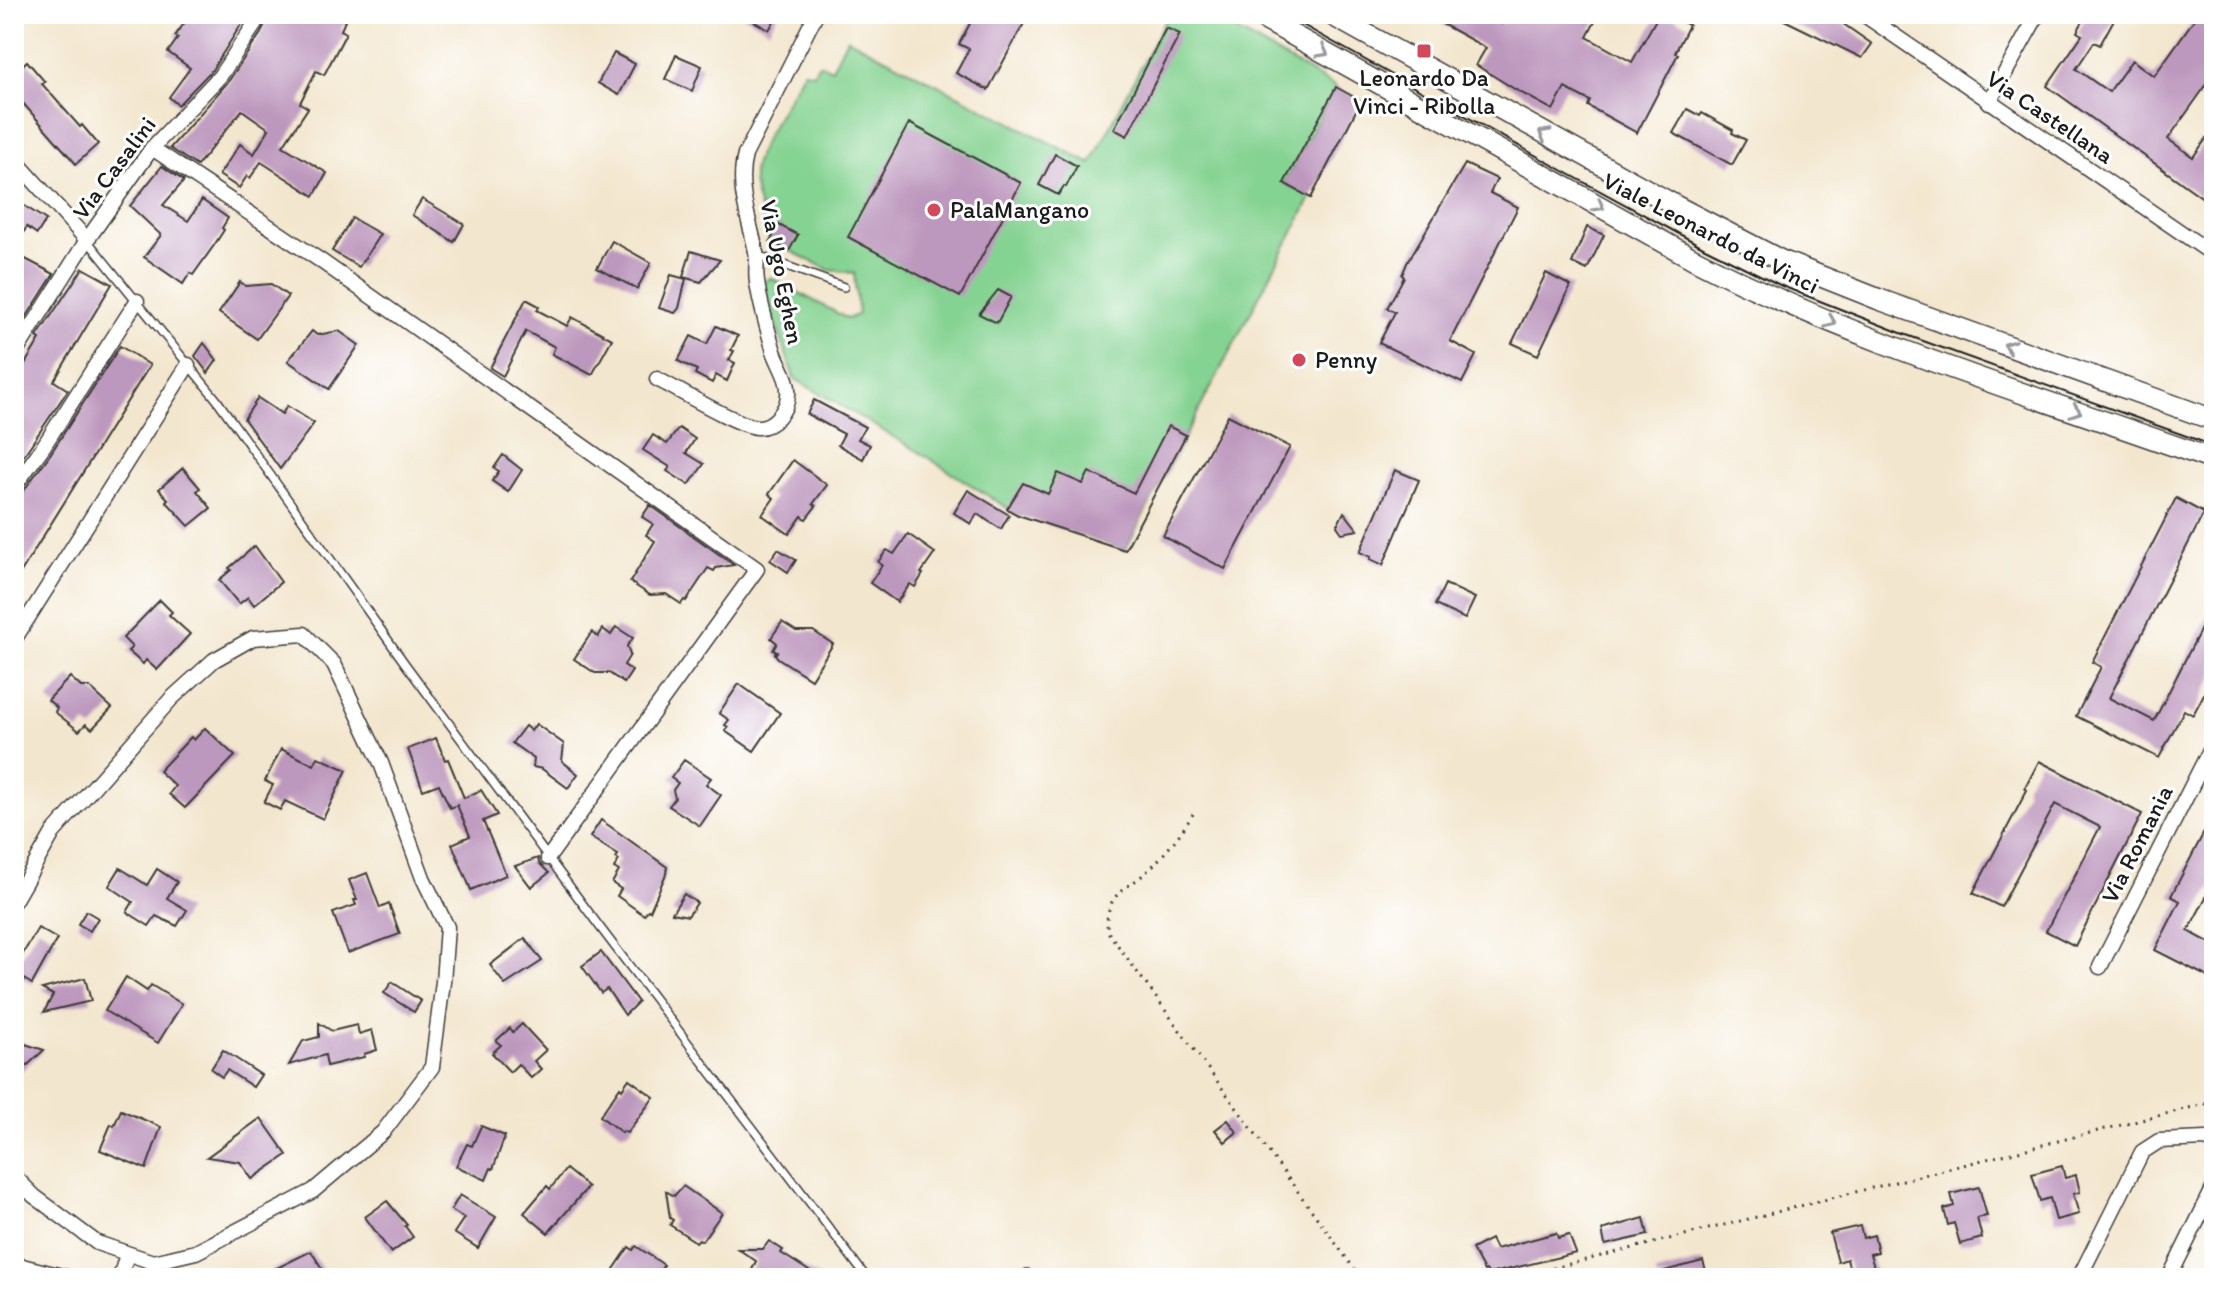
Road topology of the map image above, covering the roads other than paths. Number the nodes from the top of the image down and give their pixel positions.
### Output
1 (259, 14) edge
2 (816, 14) edge
3 (1255, 14) edge
4 (1330, 14) edge
5 (1863, 14) edge
6 (2038, 14) edge
7 (1989, 102) junction
8 (152, 148) junction
9 (1580, 154) junction
10 (14, 159) edge
11 (1563, 186) junction
12 (87, 240) junction
13 (757, 255) junction
14 (2214, 255) edge
15 (844, 287) dead end
16 (137, 301) junction
17 (14, 355) edge
18 (188, 365) junction
19 (657, 379) dead end
20 (2169, 404) junction
21 (2214, 420) edge
22 (2157, 440) junction
23 (2214, 460) edge
24 (14, 487) edge
25 (14, 640) edge
26 (2214, 742) edge
27 (548, 858) junction
28 (14, 901) edge
29 (2100, 967) dead end
30 (2214, 1143) edge
31 (14, 1176) edge
32 (2214, 1187) edge
33 (127, 1254) junction
34 (14, 1264) edge
35 (70, 1278) edge
36 (120, 1278) edge
37 (867, 1278) edge
38 (2079, 1278) edge
39 (2169, 1278) edge

1 - 8 street, Via Casalini
2 - 13 street, Via Ugo Eghen
3 -> 11 street, Viale Leonardo da Vinci
9 -> 4 street, Viale Leonardo da Vinci
5 - 7 street, Via Castellana
6 - 7 street
7 - 14 street, Via Castellana
8 - 12 street, Via Casalini
8 - 27 street
9 - 11 street
20 -> 9 street, Viale Leonardo da Vinci
10 - 12 street
11 -> 22 street, Viale Leonardo da Vinci
12 - 16 lane
12 - 17 street, Via Casalini
13 - 15 lane
13 - 19 street, Via Ugo Eghen
16 - 18 lane
16 - 24 street
18 - 25 street
18 - 27 lane
20 - 21 street, Viale Leonardo da Vinci
20 - 22 street
22 - 23 street, Viale Leonardo da Vinci
26 - 29 street, Via Romania
27 - 37 lane
28 - 33 street
30 - 38 street
31 - 33 street
32 - 39 street
33 - 36 street
34 - 35 street

